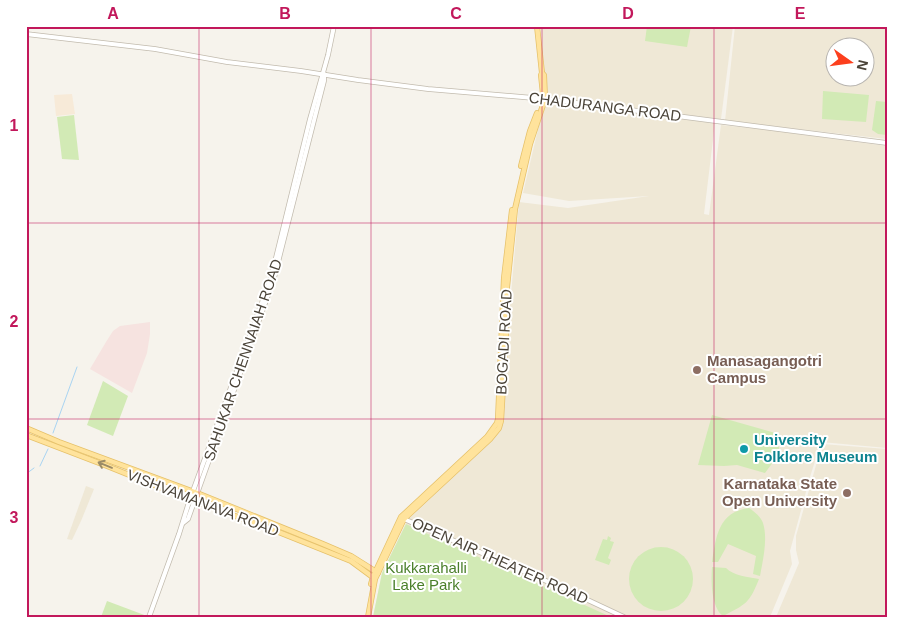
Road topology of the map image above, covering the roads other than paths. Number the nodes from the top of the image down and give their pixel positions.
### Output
1 (334, 26) edge
2 (537, 26) edge
3 (26, 34) edge
4 (324, 75) junction
5 (543, 98) junction
6 (887, 143) edge
7 (503, 361) junction
8 (26, 428) edge
9 (26, 435) edge
10 (195, 493) junction
11 (192, 500) junction
12 (404, 519) junction
13 (377, 573) junction
14 (374, 578) junction
15 (368, 616) edge
16 (149, 617) edge
17 (624, 617) edge

1 - 4 street, SAHUKAR CHENNAIAH ROAD
2 - 5 main road
3 - 4 street, CHADURANGA ROAD
4 - 5 street, CHADURANGA ROAD
4 - 10 street, SAHUKAR CHENNAIAH ROAD
5 - 6 street, CHADURANGA ROAD
5 - 7 main road, BOGADI ROAD
5 - 7 main road, BOGADI ROAD
7 - 12 main road, BOGADI ROAD
7 - 13 main road
8 - 10 main road, VISHVAMANAVA ROAD
11 -> 9 main road, VISHVAMANAVA ROAD
10 - 11 street, SAHUKAR CHENNAIAH ROAD
10 - 13 main road, VISHVAMANAVA ROAD
11 - 14 main road, VISHVAMANAVA ROAD
11 - 16 street, SAHUKAR CHENNAIAH ROAD
12 - 13 main road, BOGADI ROAD
12 - 17 street, OPEN AIR THEATER ROAD
13 - 14 main road, BOGADI ROAD
14 - 15 main road, BOGADI ROAD

